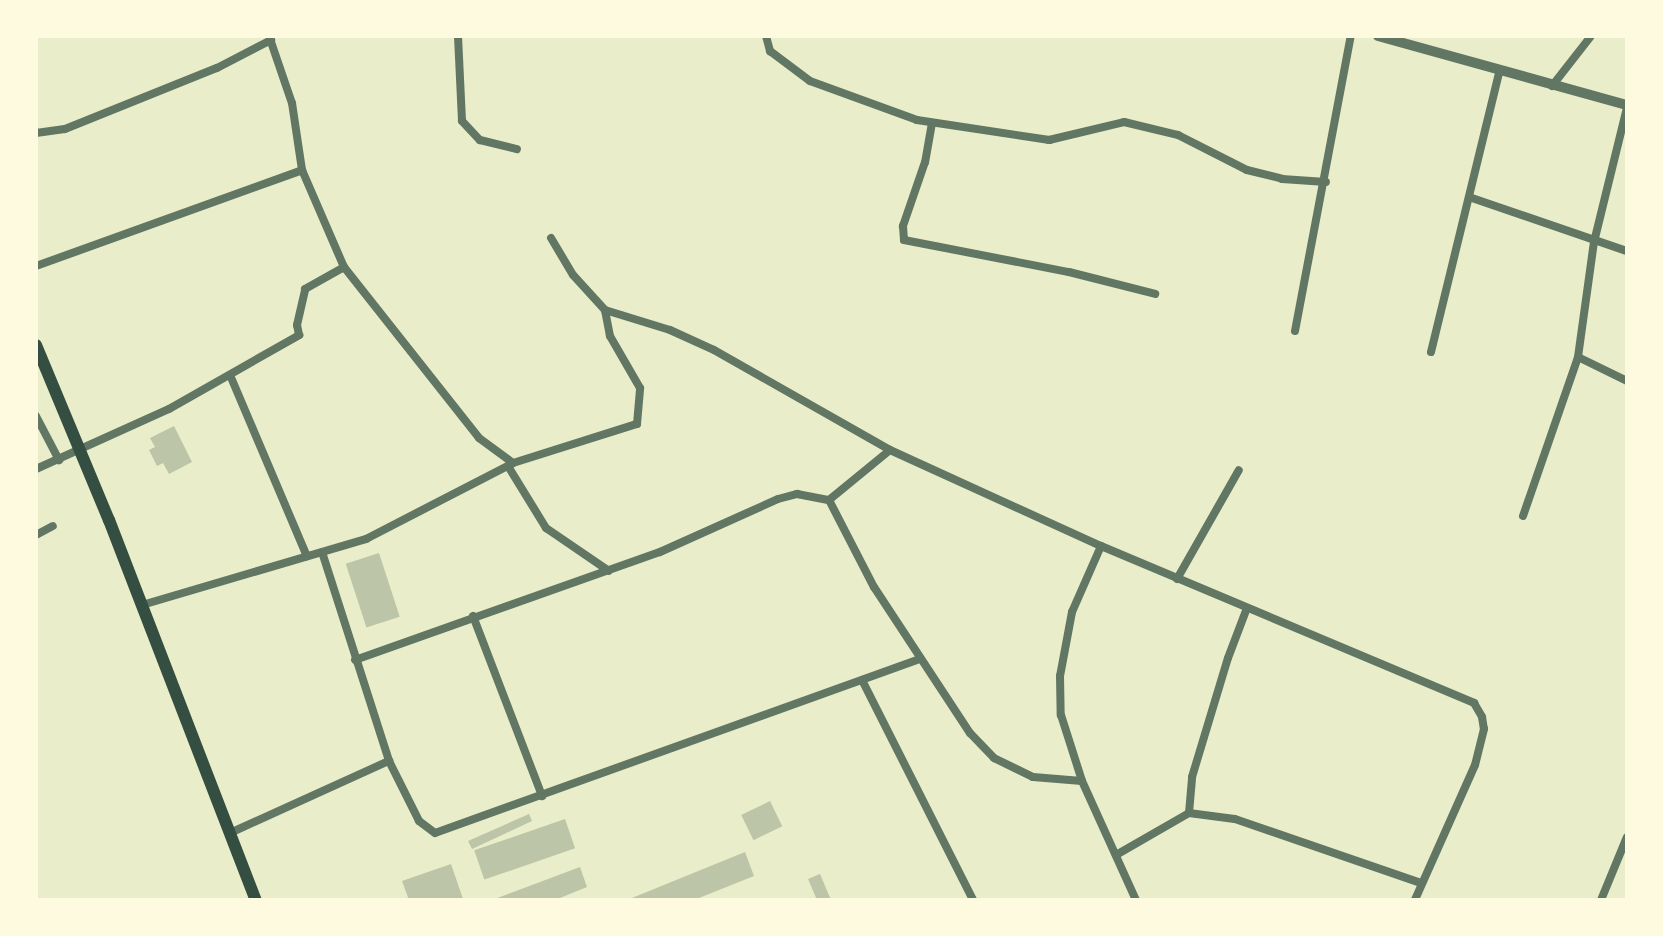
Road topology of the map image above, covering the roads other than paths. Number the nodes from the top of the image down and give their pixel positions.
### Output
1 (458, 36) edge
2 (766, 36) edge
3 (1351, 36) edge
4 (1378, 36) edge
5 (1591, 36) edge
6 (270, 38) edge
7 (1500, 70) junction
8 (1552, 86) junction
9 (1627, 107) edge
10 (932, 123) junction
11 (36, 133) edge
12 (517, 149) dead end
13 (302, 170) junction
14 (1326, 182) junction
15 (1469, 197) junction
16 (551, 238) dead end
17 (1594, 242) junction
18 (1627, 251) edge
19 (36, 266) edge
20 (344, 267) junction
21 (1155, 294) dead end
22 (605, 310) junction
23 (1295, 331) dead end
24 (36, 345) edge
25 (1431, 352) dead end
26 (1578, 357) junction
27 (230, 375) junction
28 (1627, 381) edge
29 (36, 416) edge
30 (890, 450) junction
31 (82, 451) junction
32 (59, 460) junction
33 (510, 465) junction
34 (36, 469) edge
35 (1239, 470) dead end
36 (829, 500) junction
37 (1523, 516) dead end
38 (53, 526) dead end
39 (36, 535) edge
40 (1101, 546) junction
41 (322, 552) junction
42 (307, 556) junction
43 (609, 571) junction
44 (1177, 579) junction
45 (142, 605) junction
46 (1247, 608) junction
47 (473, 616) junction
48 (920, 659) junction
49 (355, 660) junction
50 (862, 680) junction
51 (389, 761) junction
52 (1082, 781) junction
53 (542, 796) junction
54 (1189, 813) junction
55 (230, 833) junction
56 (1627, 839) edge
57 (1116, 855) junction
58 (1421, 883) junction
59 (256, 900) edge
60 (973, 900) edge
61 (1136, 900) edge
62 (1415, 900) edge
63 (1601, 900) edge

1 - 12 street
2 - 10 street
3 - 14 street
4 - 7 street
5 - 8 street
6 - 11 street
6 - 13 street
7 - 8 street
7 - 15 street
8 - 9 street
9 - 17 street
10 - 14 street
10 - 21 street
13 - 19 street
13 - 20 street
14 - 23 street
15 - 17 street
15 - 25 street
16 - 22 street
17 - 18 street
17 - 26 street
20 - 27 street
20 - 33 street
22 - 30 street
22 - 33 street
24 - 31 main road
26 - 28 street
26 - 37 street
27 - 31 street
27 - 42 street
29 - 32 street
30 - 36 street
30 - 40 street
31 - 32 street
31 - 45 main road
32 - 34 street
33 - 41 street
33 - 43 street
35 - 44 street
36 - 43 street
36 - 48 street
38 - 39 street
40 - 44 street
40 - 52 street
41 - 42 street
41 - 49 street
42 - 45 street
43 - 47 street
44 - 46 street
45 - 55 main road
46 - 54 street
46 - 58 street
47 - 49 street
47 - 53 street
48 - 50 street
48 - 52 street
49 - 51 street
50 - 53 street
50 - 60 street
51 - 53 street
51 - 55 street
52 - 57 street
54 - 57 street
54 - 58 street
55 - 59 main road
56 - 63 street
57 - 61 street
58 - 62 street

